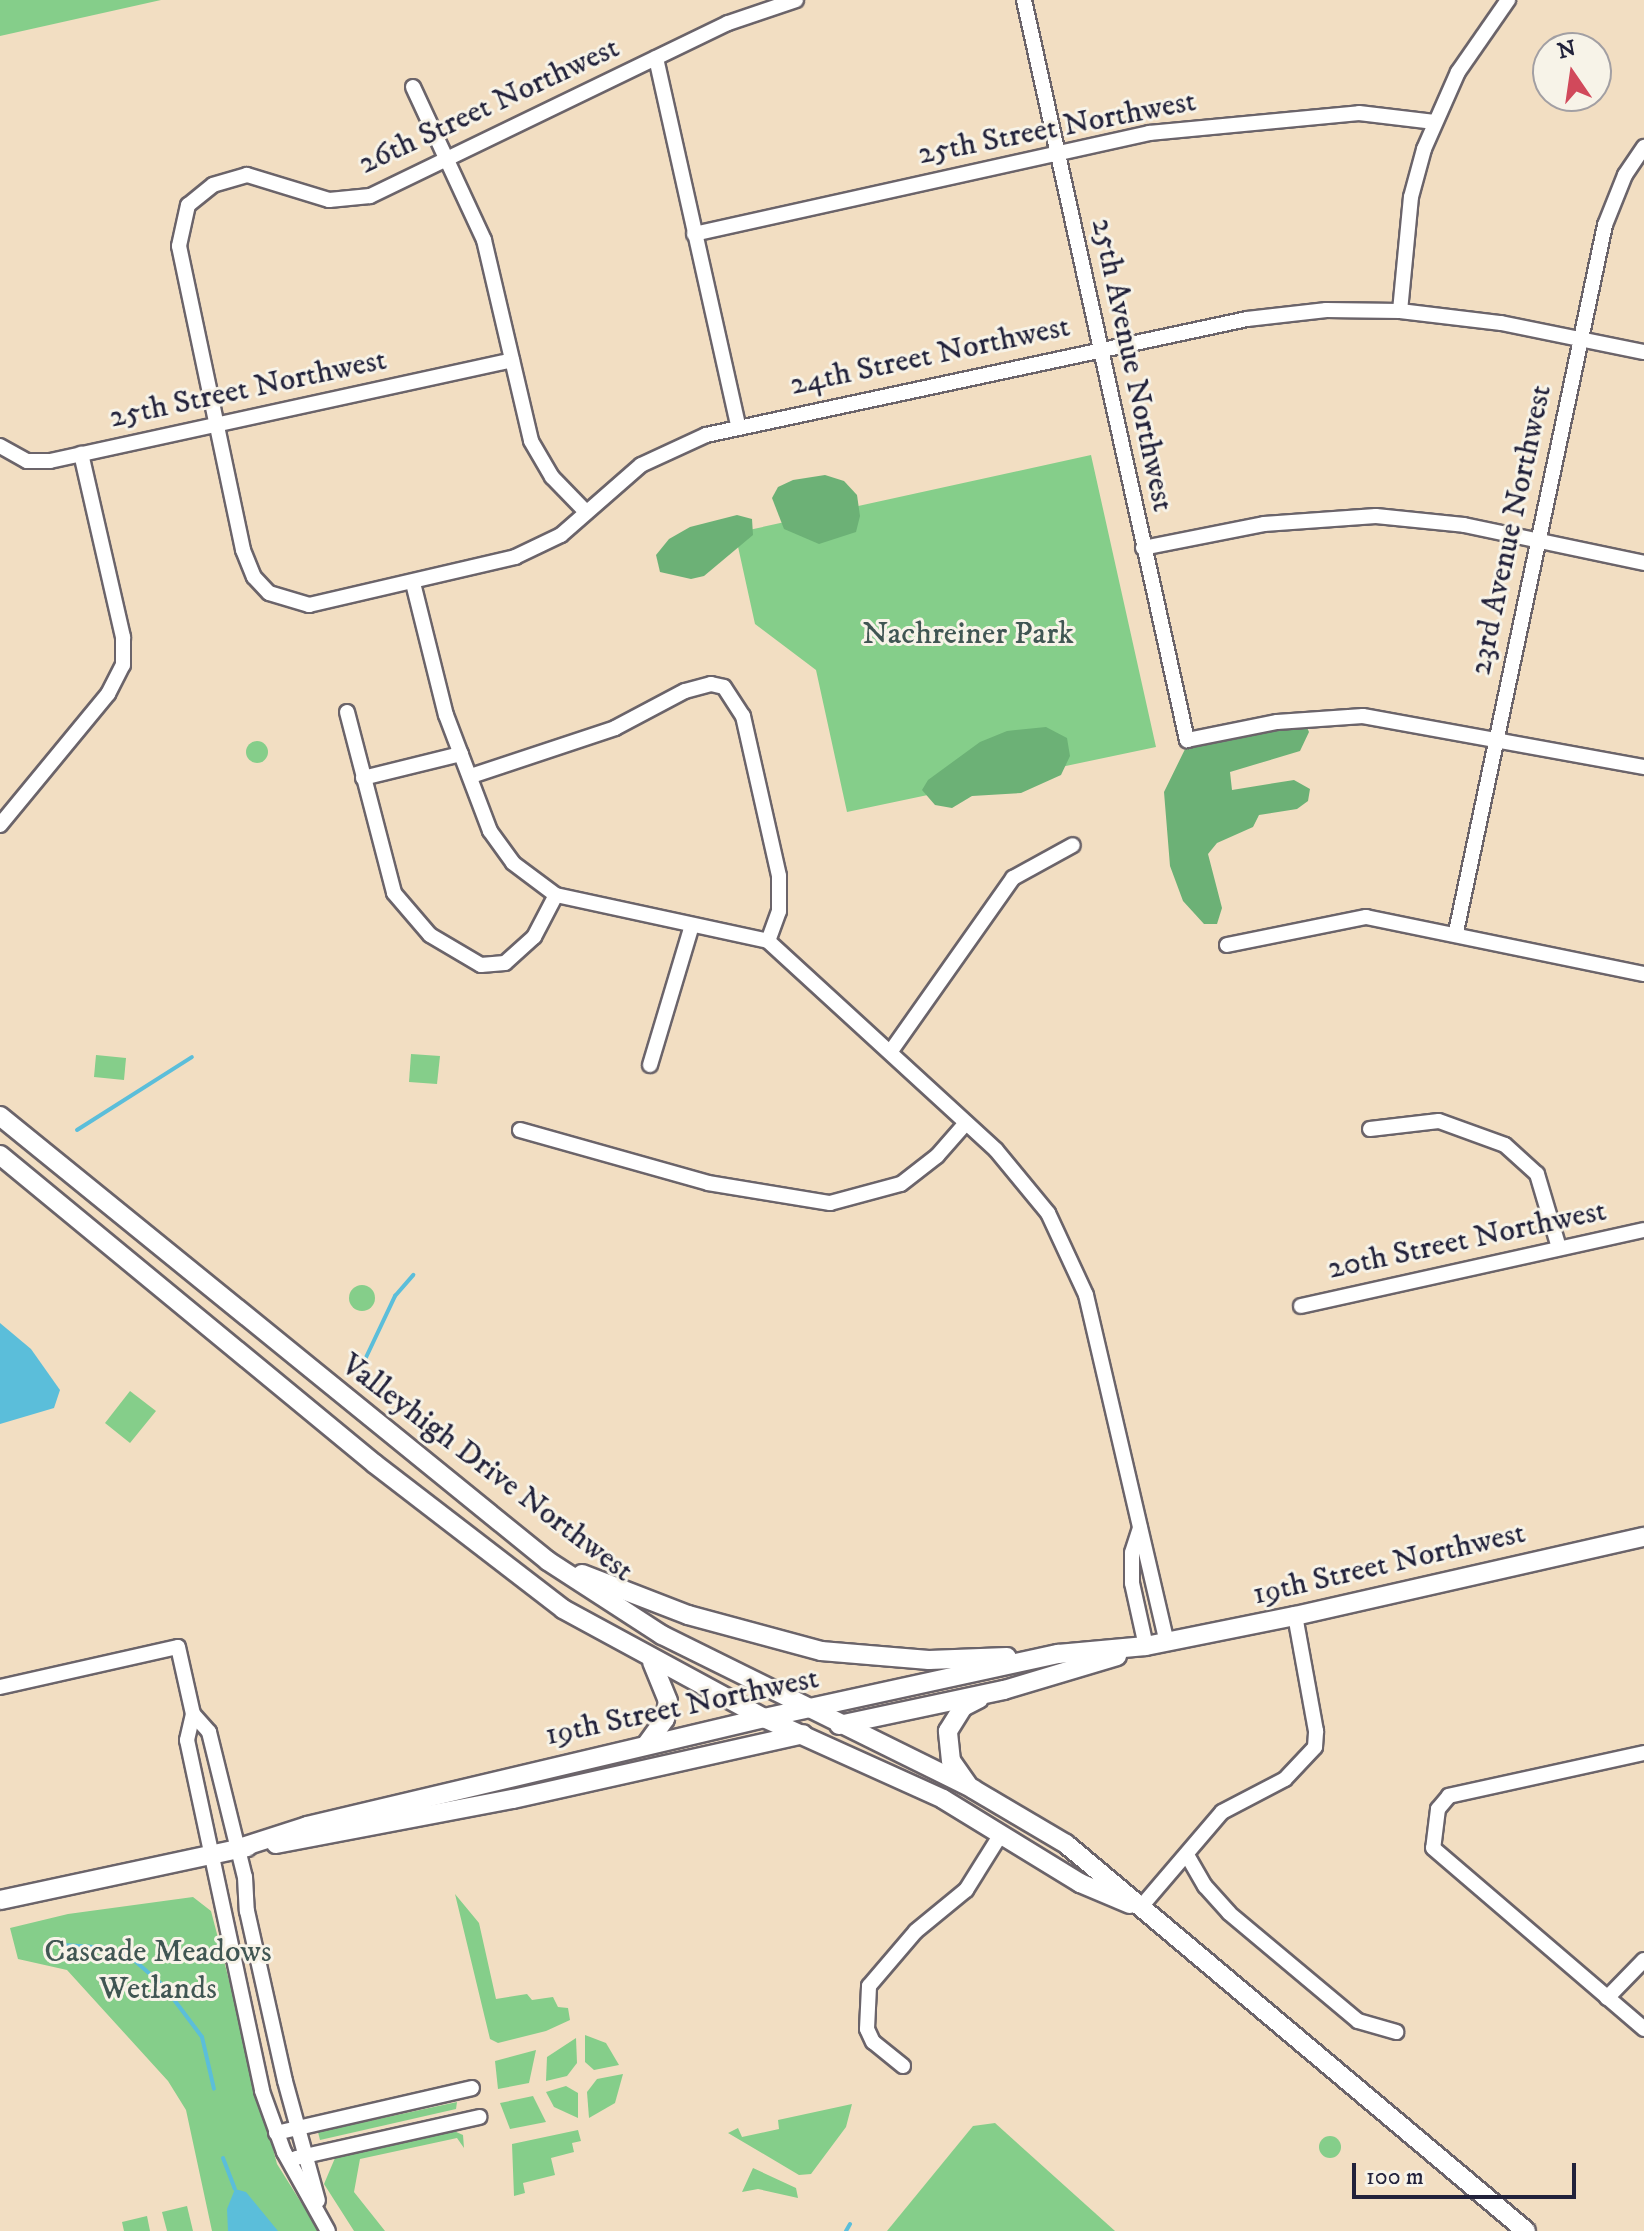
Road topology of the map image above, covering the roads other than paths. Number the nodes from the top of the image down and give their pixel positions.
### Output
1 (796, 0) edge
2 (1024, 0) edge
3 (1508, 0) edge
4 (656, 58) junction
5 (413, 87) dead end
6 (1434, 122) junction
7 (1644, 147) edge
8 (1058, 151) junction
9 (450, 161) junction
10 (694, 234) junction
11 (1400, 311) junction
12 (1580, 339) junction
13 (1099, 349) junction
14 (1644, 352) edge
15 (512, 360) junction
16 (217, 424) junction
17 (738, 426) junction
18 (0, 446) edge
19 (81, 454) junction
20 (586, 512) junction
21 (1539, 541) junction
22 (1143, 548) junction
23 (1644, 563) edge
24 (413, 583) junction
25 (347, 712) dead end
26 (1496, 736) junction
27 (461, 754) junction
28 (1644, 767) edge
29 (471, 776) junction
30 (363, 778) junction
31 (0, 825) edge
32 (1073, 845) dead end
33 (556, 895) junction
34 (692, 925) junction
35 (1456, 932) junction
36 (768, 941) junction
37 (1227, 945) dead end
38 (1644, 974) edge
39 (891, 1051) junction
40 (650, 1065) dead end
41 (0, 1116) edge
42 (966, 1123) junction
43 (1370, 1129) dead end
44 (520, 1130) dead end
45 (0, 1155) edge
46 (1644, 1230) edge
47 (1559, 1248) junction
48 (1301, 1306) dead end
49 (1140, 1528) junction
50 (1644, 1537) edge
51 (548, 1561) junction
52 (1295, 1616) junction
53 (1167, 1642) junction
54 (1146, 1646) junction
55 (1058, 1654) junction
56 (652, 1662) junction
57 (0, 1687) edge
58 (1004, 1690) junction
59 (806, 1711) junction
60 (193, 1714) junction
61 (764, 1718) junction
62 (843, 1724) junction
63 (802, 1734) junction
64 (646, 1745) junction
65 (1644, 1753) edge
66 (973, 1789) junction
67 (1001, 1834) junction
68 (236, 1849) junction
69 (210, 1853) junction
70 (1187, 1855) junction
71 (0, 1900) edge
72 (1140, 1908) junction
73 (1644, 1960) edge
74 (1607, 1998) junction
75 (1644, 2029) edge
76 (1396, 2032) dead end
77 (903, 2066) dead end
78 (472, 2088) dead end
79 (479, 2117) dead end
80 (298, 2126) junction
81 (276, 2133) junction
82 (305, 2157) junction
83 (288, 2160) junction
84 (329, 2231) edge
85 (1526, 2231) edge

1 - 4 street, 26th Street Northwest
2 - 8 street, 25th Avenue Northwest
3 - 6 street
4 - 9 street, 26th Street Northwest
4 - 10 street
5 - 9 street
6 - 8 street, 25th Street Northwest
6 - 11 street
7 - 12 street, 23rd Avenue Northwest
8 - 10 street, 25th Street Northwest
8 - 13 street, 25th Avenue Northwest
9 - 15 street
9 - 16 street, 26th Street Northwest
10 - 17 street
11 - 12 street, 24th Street Northwest
11 - 13 street, 24th Street Northwest
12 - 14 street, 24th Street Northwest
12 - 21 street, 23rd Avenue Northwest
13 - 17 street, 24th Street Northwest
13 - 22 street, 25th Avenue Northwest
15 - 16 street, 25th Street Northwest
15 - 20 street
16 - 19 street, 25th Street Northwest
16 - 24 street, 24th Street Northwest
17 - 20 street, 24th Street Northwest
18 - 19 street, 25th Street Northwest
19 - 31 street
20 - 24 street, 24th Street Northwest
21 - 22 street
21 - 23 street
21 - 26 street, 23rd Avenue Northwest
22 - 26 street, 25th Avenue Northwest
24 - 27 street
25 - 30 street
26 - 28 street
26 - 35 street, 23rd Avenue Northwest
27 - 29 street
27 - 30 street
29 - 33 street
29 - 36 street
30 - 33 street
32 - 39 street
33 - 34 street
34 - 36 street
34 - 40 street
35 - 37 street
35 - 38 street
36 - 39 street
39 - 42 street
41 - 51 main road, Valleyhigh Drive Northwest
42 - 44 street
42 - 49 street
43 - 47 street
45 - 56 main road, Valleyhigh Drive Northwest
46 - 47 street, 20th Street Northwest
47 - 48 street, 20th Street Northwest
49 - 53 street
49 - 54 street
50 - 52 main road, 19th Street Northwest
51 - 55 main road
51 - 59 main road, Valleyhigh Drive Northwest
52 - 53 main road, 19th Street Northwest
52 - 70 street
53 - 54 main road, 19th Street Northwest
54 - 55 main road, 19th Street Northwest
54 - 58 main road, 19th Street Northwest
55 - 59 main road, 19th Street Northwest
56 - 61 main road, Valleyhigh Drive Northwest
56 - 64 main road
57 - 60 street
58 - 62 main road, 19th Street Northwest
58 - 66 main road
59 - 61 main road, 19th Street Northwest
59 - 62 main road, Valleyhigh Drive Northwest
60 - 68 street
60 - 69 street
61 - 63 main road, Valleyhigh Drive Northwest
61 - 64 main road, 19th Street Northwest
62 - 63 main road, 19th Street Northwest
62 - 66 main road, Valleyhigh Drive Northwest
63 - 67 main road, Valleyhigh Drive Northwest
63 - 68 main road, 19th Street Northwest
64 - 68 main road, 19th Street Northwest
65 - 74 street
66 - 72 main road, Valleyhigh Drive Northwest
67 - 72 main road, Valleyhigh Drive Northwest
67 - 77 street
68 - 69 main road, 19th Street Northwest
68 - 80 street
69 - 71 main road, 19th Street Northwest
69 - 81 street
70 - 72 street
70 - 76 street
72 - 85 main road, Valleyhigh Drive Northwest
73 - 74 street
74 - 75 street
78 - 80 street
79 - 82 street
80 - 81 street
80 - 82 street
81 - 83 street
82 - 83 street
82 - 84 street
83 - 84 street

